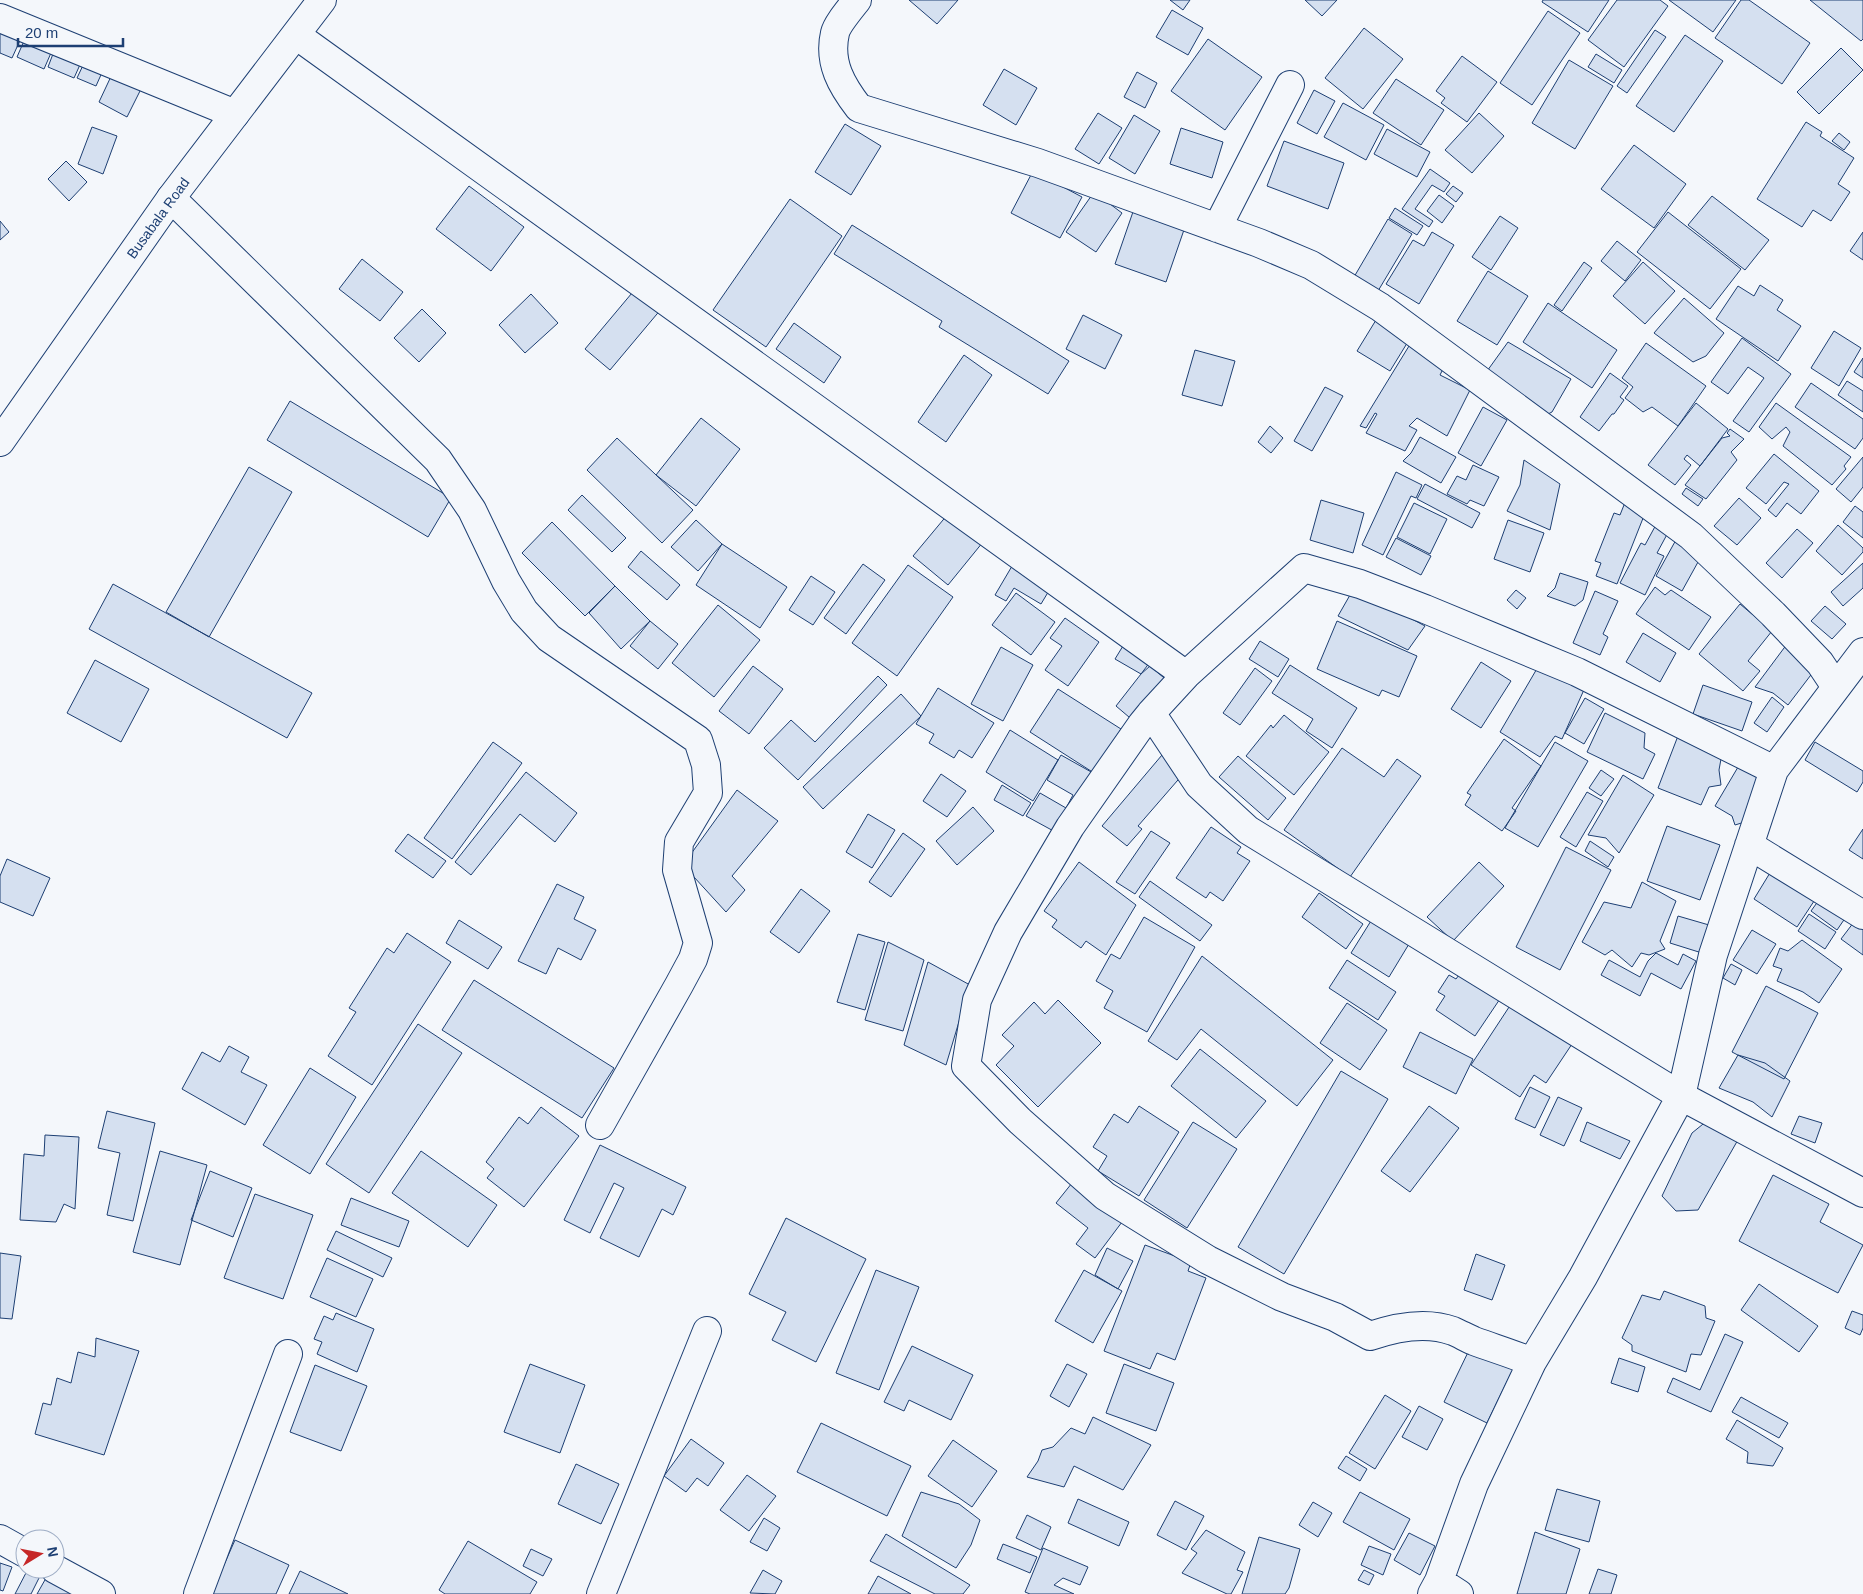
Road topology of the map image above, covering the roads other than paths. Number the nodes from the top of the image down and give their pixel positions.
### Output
1 (322, 0) edge
2 (857, 0) edge
3 (0, 18) edge
4 (296, 35) junction
5 (1290, 85) dead end
6 (235, 114) junction
7 (171, 198) junction
8 (1217, 228) junction
9 (4, 428) edge
10 (1863, 652) edge
11 (1186, 675) junction
12 (1836, 687) junction
13 (1151, 713) junction
14 (1774, 770) junction
15 (1749, 846) junction
16 (1863, 915) edge
17 (1681, 1096) junction
18 (600, 1125) dead end
19 (1863, 1193) edge
20 (707, 1331) dead end
21 (288, 1354) dead end
22 (1532, 1362) junction
23 (0, 1539) edge
24 (15, 1547) edge
25 (65, 1574) edge
26 (1443, 1590) edge
27 (101, 1594) edge
28 (198, 1594) edge
29 (601, 1594) edge

1 - 4 street, Busabala Road
2 - 8 street
3 - 6 street
4 - 6 street, Busabala Road
4 - 11 street
5 - 8 street
6 - 7 street, Busabala Road
7 - 9 street, Busabala Road
7 - 18 street
8 - 12 street
10 - 12 street
11 - 13 street
11 - 14 street
12 - 14 street
13 - 17 street
13 - 22 street
14 - 15 street
15 - 16 street
15 - 17 street
17 - 19 street
17 - 22 street
20 - 29 street
21 - 28 street
22 - 26 street
23 - 24 street
25 - 27 street

